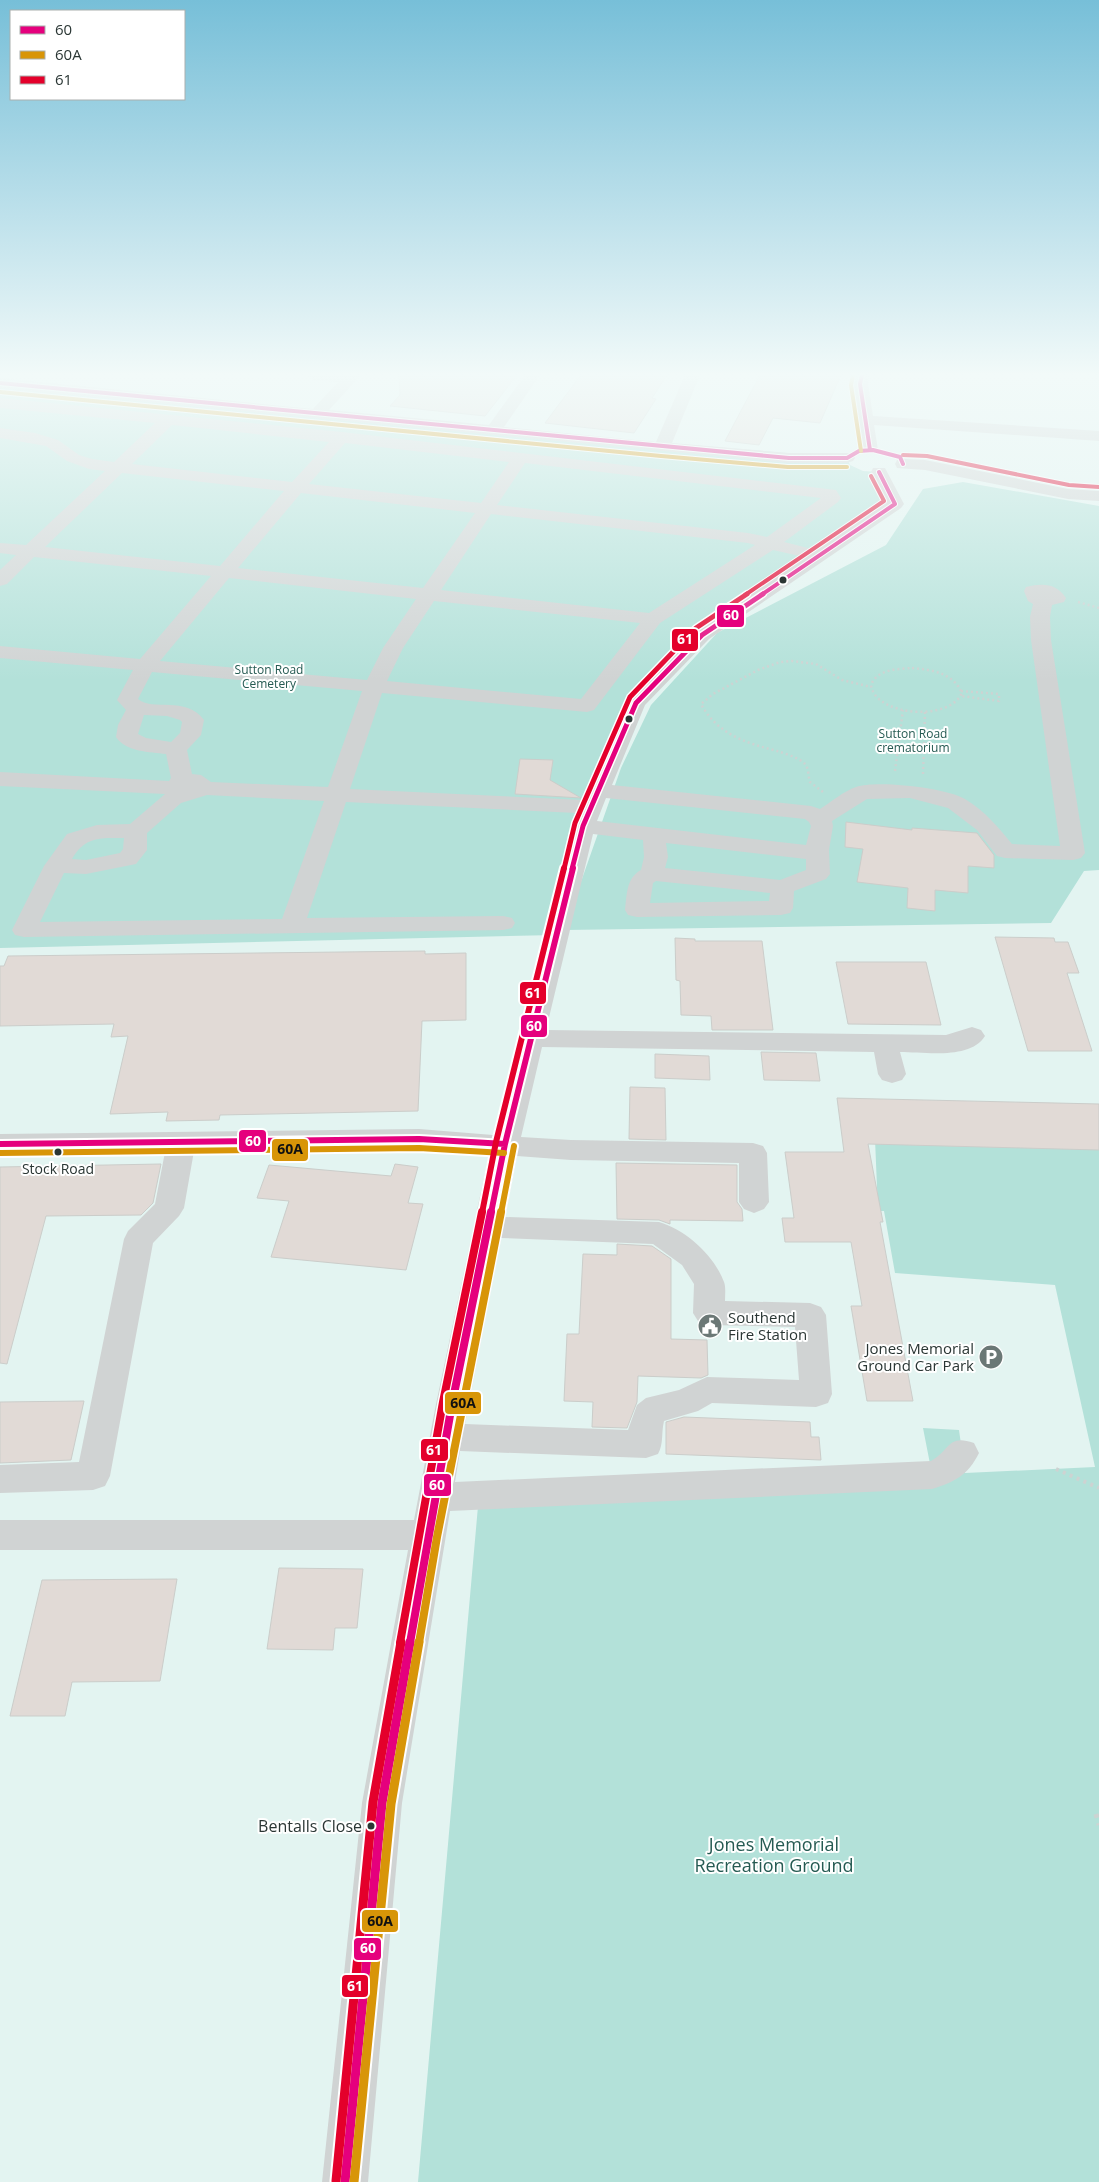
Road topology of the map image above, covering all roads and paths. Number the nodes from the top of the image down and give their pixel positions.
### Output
1 (109, 477) edge
2 (206, 477) edge
3 (306, 477) edge
4 (508, 477) edge
5 (682, 477) edge
6 (893, 477) edge
7 (979, 477) edge
8 (297, 487) junction
9 (1099, 496) edge
10 (486, 510) junction
11 (769, 544) junction
12 (0, 548) edge
13 (31, 551) junction
14 (820, 556) junction
15 (226, 573) junction
16 (0, 580) edge
17 (430, 594) junction
18 (1043, 602) dead end
19 (652, 619) junction
20 (0, 652) edge
21 (145, 666) junction
22 (374, 687) junction
23 (871, 688) junction
24 (961, 691) junction
25 (961, 696) junction
26 (137, 709) junction
27 (903, 710) junction
28 (925, 712) junction
29 (176, 749) junction
30 (895, 777) dead end
31 (0, 779) edge
32 (922, 780) dead end
33 (186, 788) junction
34 (825, 794) dead end
35 (339, 795) junction
36 (591, 808) junction
37 (820, 819) junction
38 (136, 831) junction
39 (654, 834) junction
40 (817, 850) junction
41 (57, 865) junction
42 (652, 874) junction
43 (782, 887) junction
44 (503, 923) dead end
45 (292, 926) junction
46 (972, 1036) dead end
47 (532, 1038) junction
48 (885, 1043) junction
49 (892, 1074) dead end
50 (181, 1142) junction
51 (0, 1144) edge
52 (505, 1144) junction
53 (754, 1202) dead end
54 (488, 1227) junction
55 (446, 1437) junction
56 (962, 1452) dead end
57 (1056, 1469) dead end
58 (0, 1479) edge
59 (1099, 1488) edge
60 (435, 1497) junction
61 (0, 1535) edge
62 (428, 1535) junction
63 (1096, 1814) dead end
64 (1099, 1825) edge
65 (345, 2182) edge

1 - 13 street
2 - 8 street
3 - 8 street
4 - 10 street
5 - 11 street
6 - 14 street
7 - 9 street
8 - 10 street
8 - 15 street
10 - 11 street
10 - 17 street
11 - 14 street
11 - 19 street
12 - 13 street
13 - 15 street
13 - 16 street
14 - 36 street
15 - 17 street
15 - 21 street
17 - 19 street
17 - 22 street
18 - 37 street
19 - 22 street
20 - 21 street
21 - 22 street
21 - 26 street
22 - 35 street
23 - 24 path
23 - 27 path
23 - 34 path
24 - 25 path
24 - 25 path
25 - 28 path
26 - 29 street
26 - 29 street
27 - 28 path
27 - 30 path
28 - 32 path
29 - 33 street
31 - 33 street
33 - 35 street
33 - 38 street
35 - 36 street
35 - 45 street
36 - 37 street
36 - 39 street
36 - 47 street
37 - 40 street
38 - 41 street
38 - 41 street
39 - 40 street
39 - 42 street
40 - 43 street
41 - 45 street
42 - 43 street
42 - 43 street
44 - 45 street
46 - 48 street
47 - 48 street
47 - 52 street
48 - 49 street
50 - 51 street
50 - 52 street
50 - 58 street
52 - 53 street
52 - 54 street
54 - 55 street
54 - 55 street
55 - 60 street
56 - 60 street
57 - 59 path
60 - 62 street
61 - 62 street
62 - 65 street
63 - 64 path

